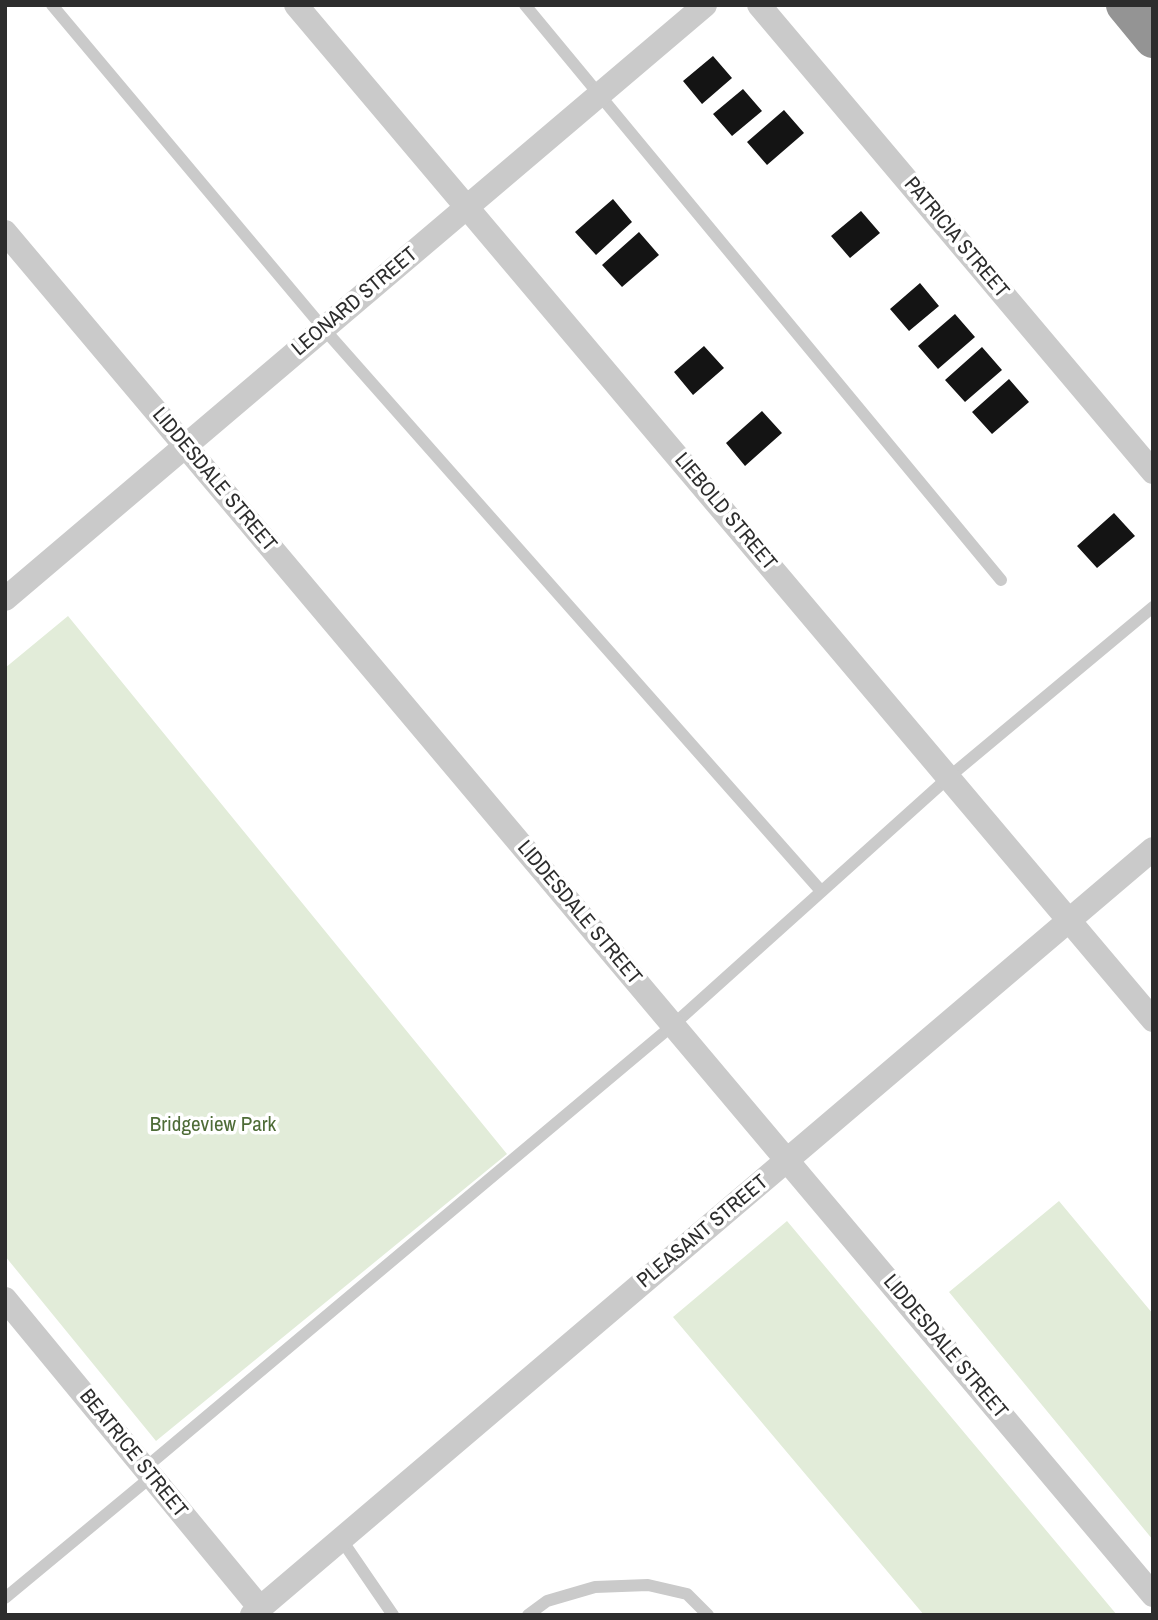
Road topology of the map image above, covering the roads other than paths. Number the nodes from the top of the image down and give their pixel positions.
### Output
1 (52, 5) edge
2 (296, 5) edge
3 (525, 5) edge
4 (705, 5) edge
5 (760, 5) edge
6 (1125, 5) edge
7 (1153, 38) edge
8 (600, 94) junction
9 (467, 207) junction
10 (5, 232) edge
11 (324, 329) junction
12 (186, 446) junction
13 (1153, 472) edge
14 (1001, 580) dead end
15 (5, 599) edge
16 (1153, 607) edge
17 (949, 778) junction
18 (1153, 849) edge
19 (821, 891) junction
20 (1069, 920) junction
21 (1153, 1020) edge
22 (673, 1025) junction
23 (788, 1160) junction
24 (5, 1299) edge
25 (148, 1473) junction
26 (341, 1539) junction
27 (1153, 1595) edge
28 (5, 1598) edge
29 (256, 1612) edge
30 (393, 1615) edge
31 (528, 1615) edge
32 (708, 1615) edge

1 - 11 lane
2 - 9 street, LIEBOLD STREET
3 - 8 lane
4 - 8 street, LEONARD STREET
5 - 13 street, PATRICIA STREET
6 - 7 highway
8 - 9 street, LEONARD STREET
8 - 14 lane
9 - 11 street, LEONARD STREET
9 - 17 street, LIEBOLD STREET
10 - 12 street, LIDDESDALE STREET
11 - 12 street, LEONARD STREET
11 - 19 lane
12 - 15 street, LEONARD STREET
12 - 22 street, LIDDESDALE STREET
16 - 17 lane
17 - 19 lane
17 - 20 street, LIEBOLD STREET
18 - 20 street, PLEASANT STREET
19 - 22 lane
20 - 21 street, LIEBOLD STREET
20 - 23 street, PLEASANT STREET
22 - 23 street, LIDDESDALE STREET
22 - 25 lane
23 - 26 street, PLEASANT STREET
23 - 27 street, LIDDESDALE STREET
24 - 25 street, BEATRICE STREET
25 - 28 lane
25 - 29 street, BEATRICE STREET
26 - 29 street, PLEASANT STREET
26 - 30 lane
31 - 32 lane

